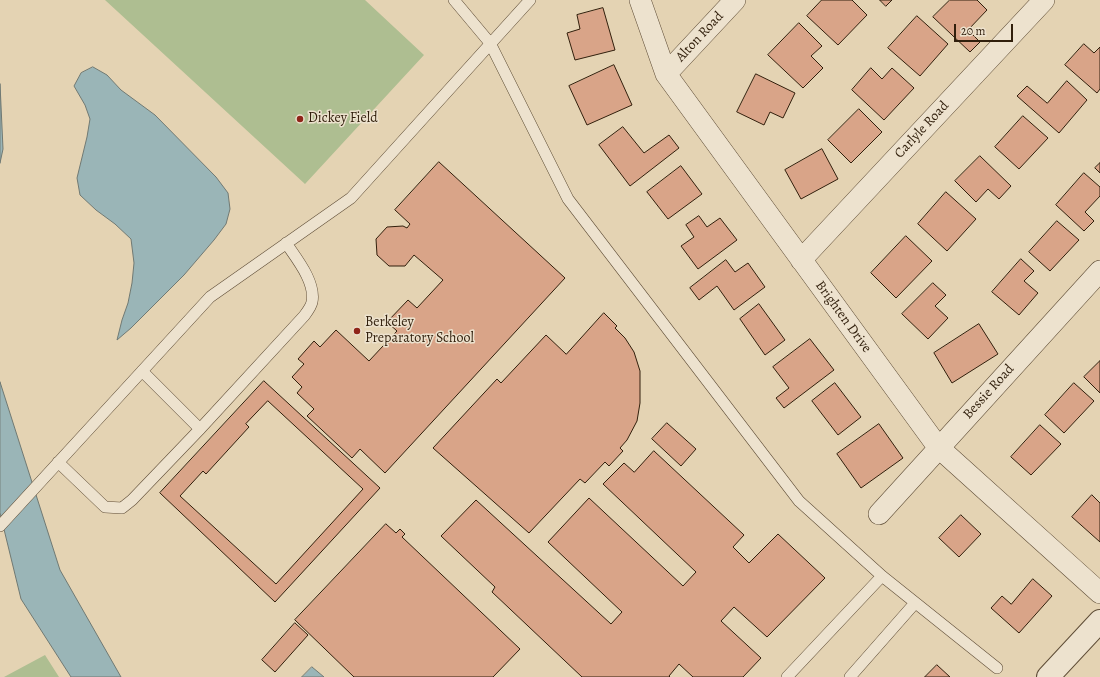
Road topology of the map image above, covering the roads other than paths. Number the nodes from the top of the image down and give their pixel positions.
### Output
1 (454, 0) edge
2 (530, 0) edge
3 (640, 0) edge
4 (735, 0) edge
5 (1044, 0) edge
6 (490, 43) junction
7 (666, 74) junction
8 (286, 243) junction
9 (801, 260) junction
10 (1100, 271) edge
11 (142, 370) junction
12 (200, 429) junction
13 (938, 447) junction
14 (58, 462) junction
15 (879, 514) dead end
16 (0, 526) edge
17 (882, 576) junction
18 (1100, 593) edge
19 (915, 602) junction
20 (1097, 631) edge
21 (997, 668) dead end
22 (787, 677) edge
23 (850, 677) edge
24 (1048, 677) edge

1 - 6 lane
2 - 6 lane
3 - 7 street, Brighten Drive
4 - 7 street, Alton Road
5 - 9 street, Carlyle Road
6 - 8 lane
6 - 17 lane
7 - 9 street, Brighten Drive
8 - 11 lane
8 - 12 lane
9 - 13 street, Brighten Drive
10 - 13 street, Bessie Road
11 - 12 lane
11 - 14 lane
12 - 14 lane
13 - 15 street, Bessie Road
13 - 18 street, Brighten Drive
14 - 16 lane
17 - 19 lane
17 - 22 lane
19 - 21 lane
19 - 23 lane
20 - 24 street

